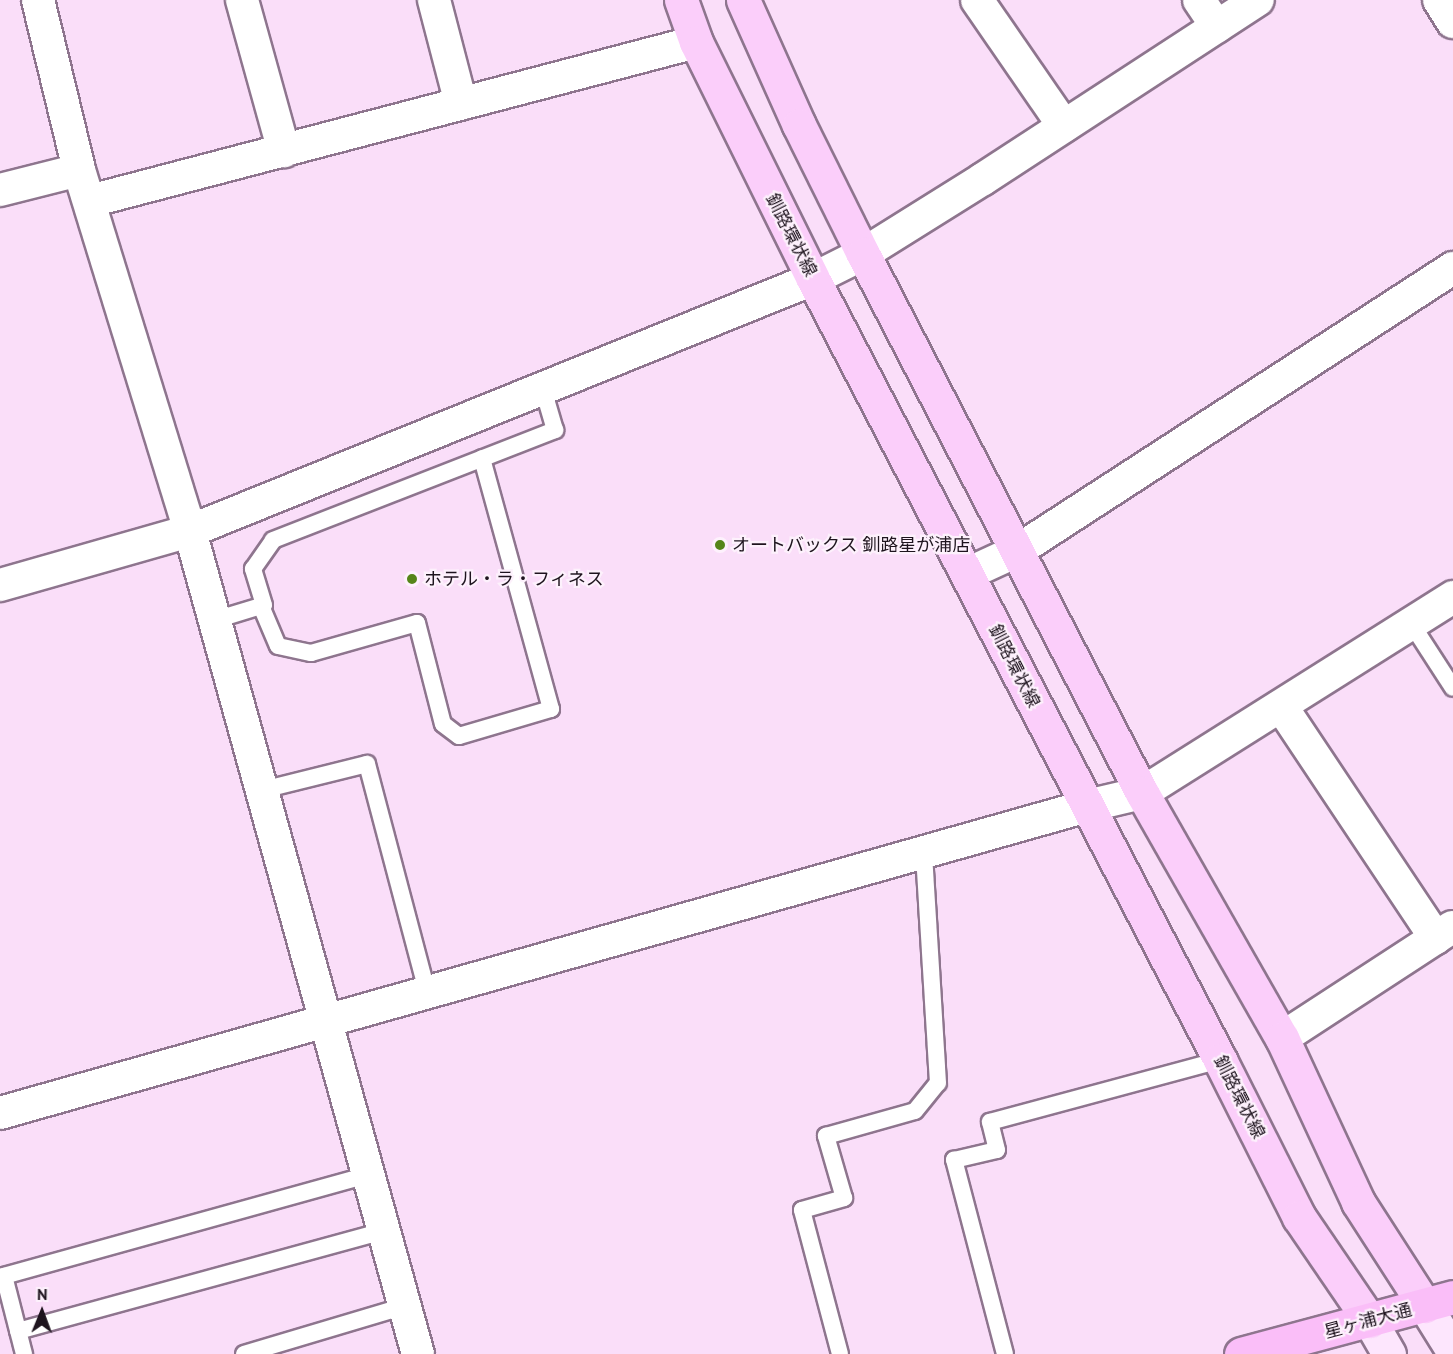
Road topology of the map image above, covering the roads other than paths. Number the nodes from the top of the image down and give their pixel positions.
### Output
1 (38, 0) edge
2 (242, 0) edge
3 (435, 0) edge
4 (681, 0) edge
5 (743, 0) edge
6 (977, 0) edge
7 (1199, 0) edge
8 (1258, 0) edge
9 (1439, 0) edge
10 (1453, 22) edge
11 (1217, 27) junction
12 (696, 42) junction
13 (461, 104) junction
14 (1064, 126) junction
15 (284, 151) junction
16 (79, 170) junction
17 (0, 190) edge
18 (90, 201) junction
19 (862, 254) junction
20 (1453, 268) edge
21 (813, 279) junction
22 (543, 389) junction
23 (482, 458) junction
24 (190, 531) junction
25 (1017, 551) junction
26 (967, 574) junction
27 (2, 578) edge
28 (1453, 597) edge
29 (261, 606) junction
30 (215, 620) junction
31 (1411, 623) junction
32 (1453, 688) edge
33 (1281, 706) junction
34 (262, 790) junction
35 (1142, 793) junction
36 (1087, 806) junction
37 (924, 853) junction
38 (1444, 932) edge
39 (427, 992) junction
40 (326, 1020) junction
41 (1282, 1038) junction
42 (1220, 1060) junction
43 (0, 1113) edge
44 (369, 1175) junction
45 (384, 1231) junction
46 (2, 1277) edge
47 (1439, 1301) edge
48 (405, 1306) junction
49 (1370, 1321) junction
50 (18, 1331) junction
51 (1453, 1351) edge
52 (24, 1354) edge
53 (244, 1354) edge
54 (418, 1354) edge
55 (840, 1354) edge
56 (1005, 1354) edge
57 (1241, 1354) edge
58 (1389, 1354) edge

1 - 16 street
2 - 15 street
3 - 13 street
4 - 12 main road, 釧路環状線
5 - 19 main road
6 - 14 street
7 - 11 street
8 - 11 street
9 - 10 street
11 - 14 street
12 - 13 street
12 - 21 main road, 釧路環状線
13 - 15 street
14 - 19 street
15 - 18 street
16 - 17 street
16 - 18 street
18 - 24 street
19 - 21 street
19 - 25 main road
20 - 25 street
21 - 22 street
21 - 26 main road, 釧路環状線
22 - 23 lane
22 - 24 street
23 - 29 lane
23 - 29 lane
24 - 27 street
24 - 30 street
25 - 26 street
25 - 35 main road
26 - 36 main road, 釧路環状線
28 - 31 street
29 - 30 lane
30 - 34 street
31 - 32 lane
31 - 33 street
33 - 35 street
33 - 38 street
34 - 39 lane
34 - 40 street
35 - 36 street
35 - 41 main road
36 - 37 street
36 - 42 main road, 釧路環状線
37 - 39 street
37 - 55 lane
38 - 41 street
39 - 40 street
40 - 43 street
40 - 44 street
41 - 47 main road
42 - 49 main road, 釧路環状線
42 - 56 lane
44 - 45 street
44 - 46 lane
45 - 48 street
45 - 50 lane
46 - 50 lane
47 - 49 highway, 星ヶ浦大通
47 - 51 main road
48 - 53 lane
48 - 54 street
49 - 57 highway, 星ヶ浦大通
49 - 58 main road
50 - 52 lane

